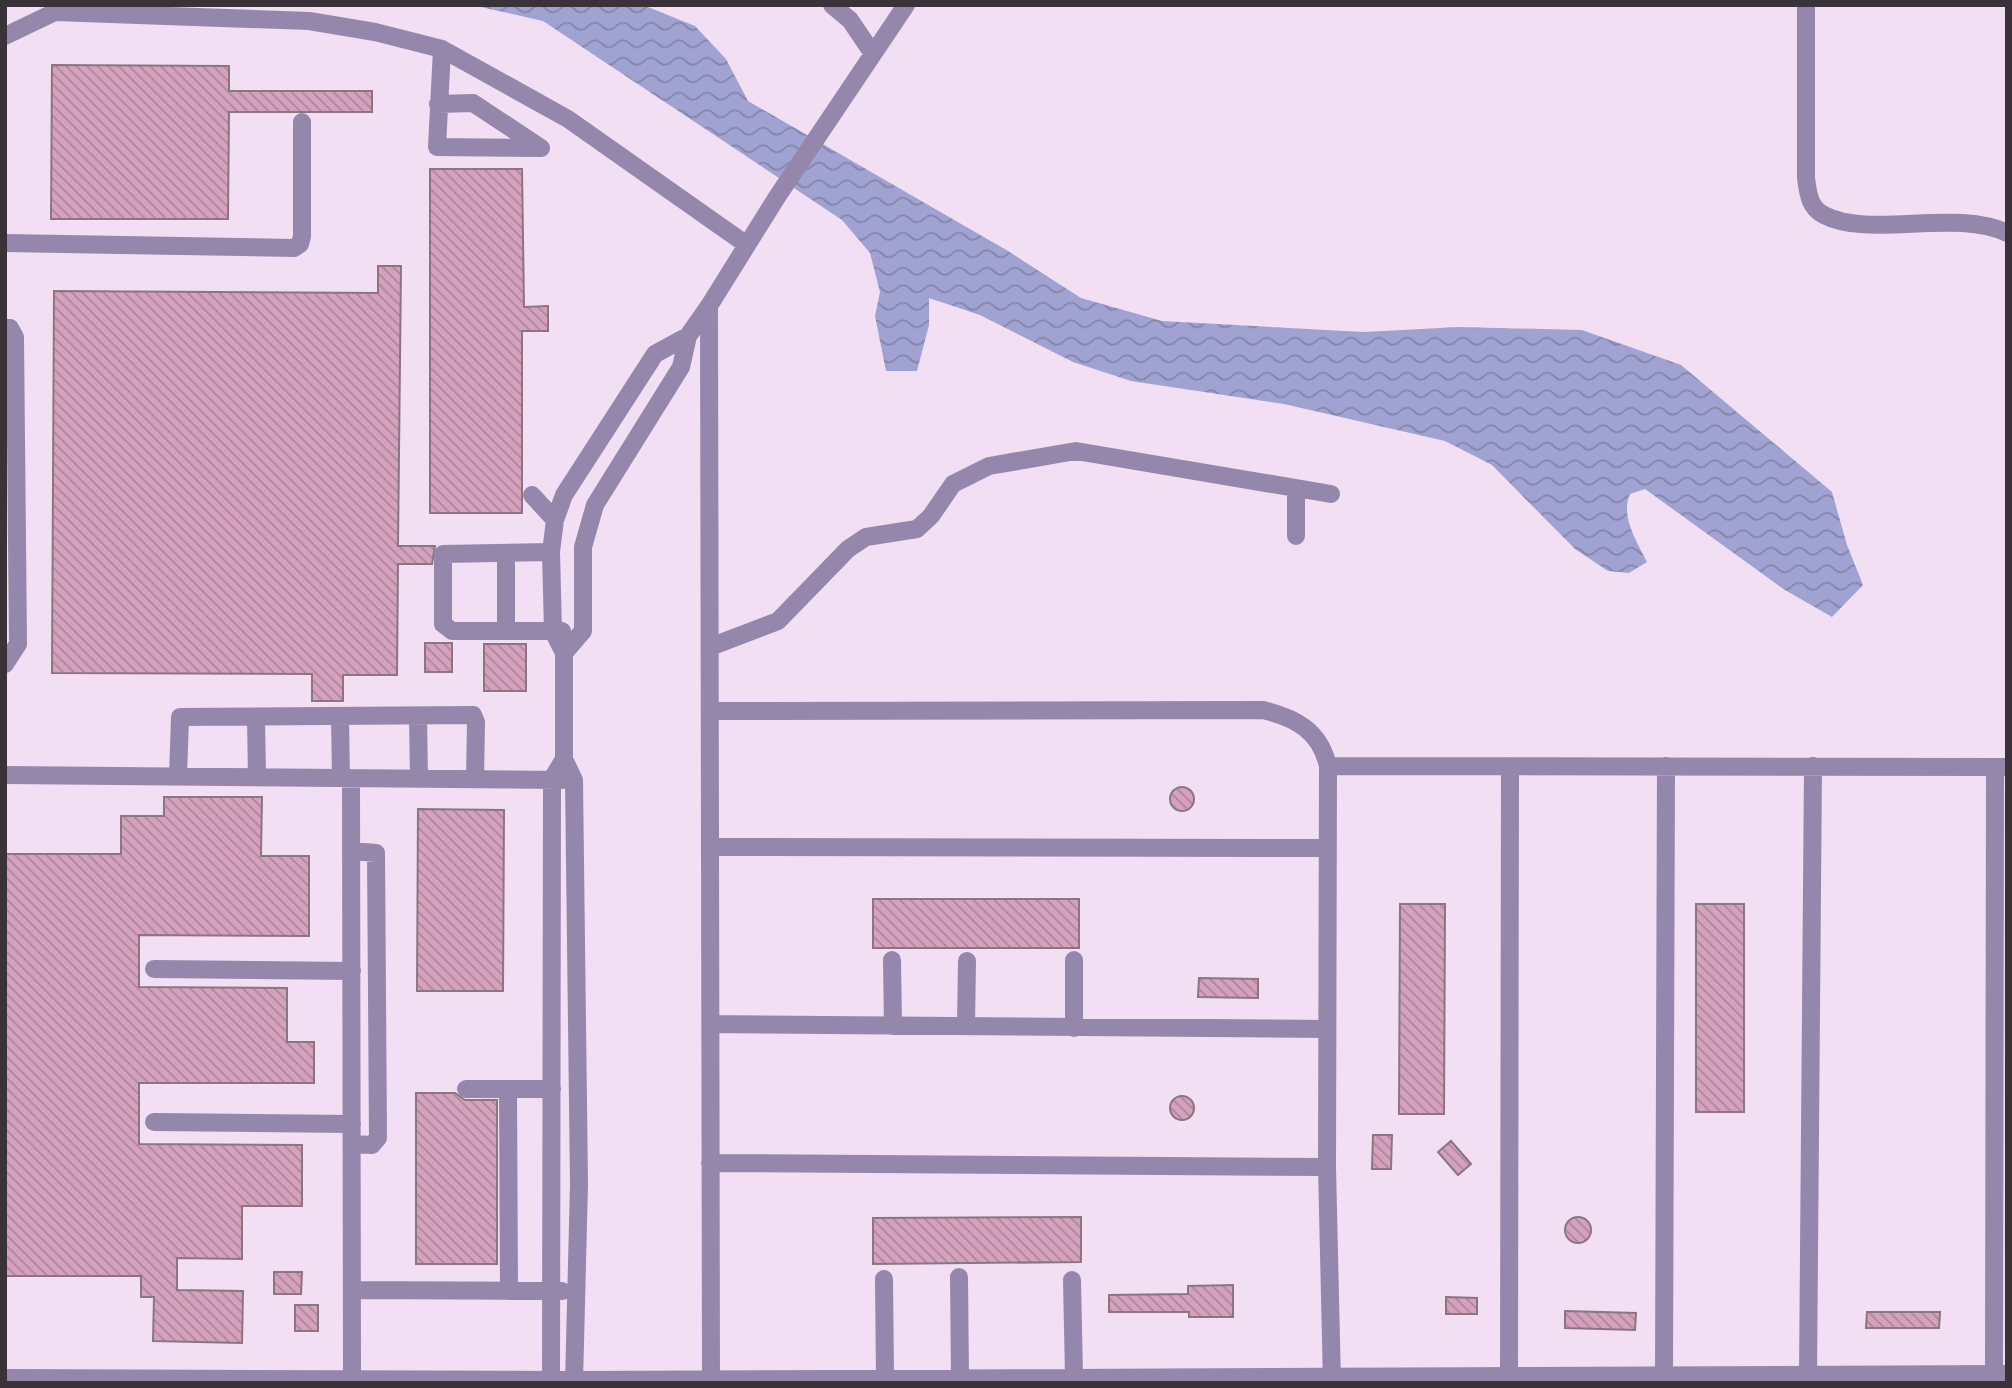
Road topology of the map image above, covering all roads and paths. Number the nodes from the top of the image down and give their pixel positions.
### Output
1 (832, 5) edge
2 (906, 5) edge
3 (1806, 5) edge
4 (55, 8) edge
5 (5, 36) edge
6 (442, 49) junction
7 (873, 54) junction
8 (438, 104) junction
9 (302, 122) dead end
10 (2007, 233) edge
11 (5, 243) edge
12 (747, 245) junction
13 (709, 306) junction
14 (5, 328) edge
15 (688, 337) junction
16 (1296, 489) junction
17 (1331, 494) dead end
18 (532, 495) dead end
19 (555, 520) junction
20 (1296, 536) dead end
21 (551, 552) junction
22 (506, 553) junction
23 (506, 630) junction
24 (553, 631) junction
25 (583, 631) junction
26 (710, 647) junction
27 (564, 653) junction
28 (5, 664) edge
29 (711, 711) junction
30 (418, 716) junction
31 (340, 717) junction
32 (256, 718) junction
33 (564, 759) junction
34 (1328, 766) junction
35 (1510, 766) junction
36 (1666, 766) junction
37 (1813, 766) junction
38 (2001, 767) edge
39 (5, 775) edge
40 (178, 776) junction
41 (257, 777) junction
42 (346, 778) junction
43 (419, 779) junction
44 (475, 779) junction
45 (552, 779) junction
46 (574, 780) junction
47 (711, 848) junction
48 (1328, 848) junction
49 (351, 852) junction
50 (892, 960) dead end
51 (967, 961) dead end
52 (1074, 961) dead end
53 (153, 969) dead end
54 (352, 971) junction
55 (711, 1024) junction
56 (893, 1026) junction
57 (966, 1026) junction
58 (1074, 1028) junction
59 (1327, 1029) junction
60 (552, 1089) junction
61 (466, 1090) dead end
62 (508, 1090) junction
63 (155, 1122) dead end
64 (352, 1124) junction
65 (353, 1144) junction
66 (710, 1163) junction
67 (1327, 1167) junction
68 (959, 1277) dead end
69 (884, 1279) dead end
70 (1072, 1280) dead end
71 (352, 1290) junction
72 (509, 1291) junction
73 (551, 1291) junction
74 (576, 1291) junction
75 (1664, 1374) junction
76 (2000, 1374) edge
77 (960, 1376) junction
78 (1074, 1376) junction
79 (1509, 1376) junction
80 (1808, 1376) junction
81 (352, 1377) junction
82 (885, 1377) junction
83 (5, 1378) edge
84 (1332, 1379) edge
85 (1586, 1379) edge
86 (1686, 1379) edge
87 (711, 1380) edge
88 (551, 1381) edge
89 (574, 1381) edge

1 - 7 street
2 - 7 street
3 - 10 street
4 - 5 street
4 - 6 street
6 - 8 street
6 - 12 street
7 - 12 street
8 - 8 street
9 - 11 street
12 - 13 street
13 - 15 street
13 - 26 street
14 - 28 street
15 - 19 street
15 - 25 street
16 - 17 street
16 - 20 street
16 - 26 street
18 - 19 street
19 - 21 street
21 - 22 street
21 - 24 street
22 - 23 street
22 - 23 street
23 - 24 street
24 - 25 street
24 - 27 street
25 - 27 street
26 - 29 street
27 - 33 street
29 - 34 street
29 - 47 street
30 - 31 street
30 - 43 street
30 - 44 street
31 - 32 street
31 - 42 street
32 - 40 street
32 - 41 street
33 - 45 street
33 - 46 street
34 - 35 street
34 - 48 street
35 - 36 street
35 - 79 street
36 - 37 street
36 - 75 street
37 - 38 street
37 - 80 street
38 - 76 street
39 - 40 street
40 - 41 street
41 - 42 street
42 - 43 street
42 - 49 street
43 - 44 street
44 - 45 street
45 - 46 street
45 - 60 street
46 - 74 street
47 - 48 street
47 - 55 street
48 - 59 street
49 - 54 street
49 - 65 street
50 - 56 street
51 - 57 street
52 - 58 street
53 - 54 street
54 - 64 street
55 - 56 street
55 - 66 street
56 - 57 street
57 - 58 street
58 - 59 street
59 - 67 street
60 - 62 street
60 - 73 street
61 - 62 street
62 - 72 street
63 - 64 street
64 - 65 street
65 - 71 street
66 - 67 street
66 - 87 street
67 - 84 street
68 - 77 street
69 - 82 street
70 - 78 street
71 - 72 street
71 - 81 street
72 - 73 street
73 - 74 street
73 - 88 street
74 - 89 street
75 - 85 street
75 - 86 street
76 - 80 street
77 - 78 street
77 - 82 street
78 - 84 street
79 - 84 street
79 - 85 street
80 - 86 street
81 - 83 street
81 - 88 street
82 - 87 street
87 - 89 street
88 - 89 street

